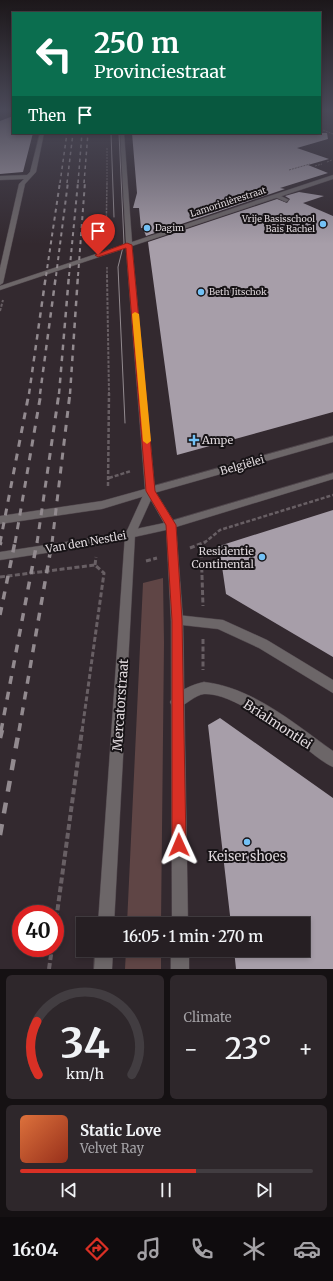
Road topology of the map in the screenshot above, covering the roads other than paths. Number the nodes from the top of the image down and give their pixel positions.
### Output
1 (37, 154) edge
2 (123, 154) edge
3 (28, 177) junction
4 (333, 177) edge
5 (0, 178) edge
6 (277, 196) junction
7 (286, 200) dead end
8 (129, 245) junction
9 (0, 283) edge
10 (0, 288) edge
11 (333, 439) edge
12 (333, 476) edge
13 (150, 491) junction
14 (0, 520) edge
15 (171, 525) junction
16 (130, 535) junction
17 (0, 556) edge
18 (177, 620) junction
19 (333, 688) edge
20 (177, 702) junction
21 (333, 760) edge
22 (106, 917) edge
23 (180, 917) edge
24 (104, 957) edge
25 (180, 957) edge
26 (103, 969) edge
27 (180, 969) edge

1 - 3 street
2 - 8 street, Mercatorstraat
3 - 5 street
3 - 9 street
4 - 6 street, Lamorinièrestraat
6 - 7 street
6 - 8 street, Lamorinièrestraat
8 - 10 street, Lamorinièrestraat
8 - 13 street, Mercatorstraat
11 - 13 street, Belgiëlei
12 - 15 street
13 - 14 street
13 - 15 street, Mercatorstraat
13 - 16 street, Mercatorstraat
15 - 16 street, Van den Nestlei
15 - 18 street, Mercatorstraat
16 - 17 street, Van den Nestlei
16 - 22 street, Mercatorstraat
18 - 19 street
18 - 20 street, Mercatorstraat
20 - 21 street, Brialmontlei
20 - 23 street, Mercatorstraat
24 - 26 street
25 - 27 street

